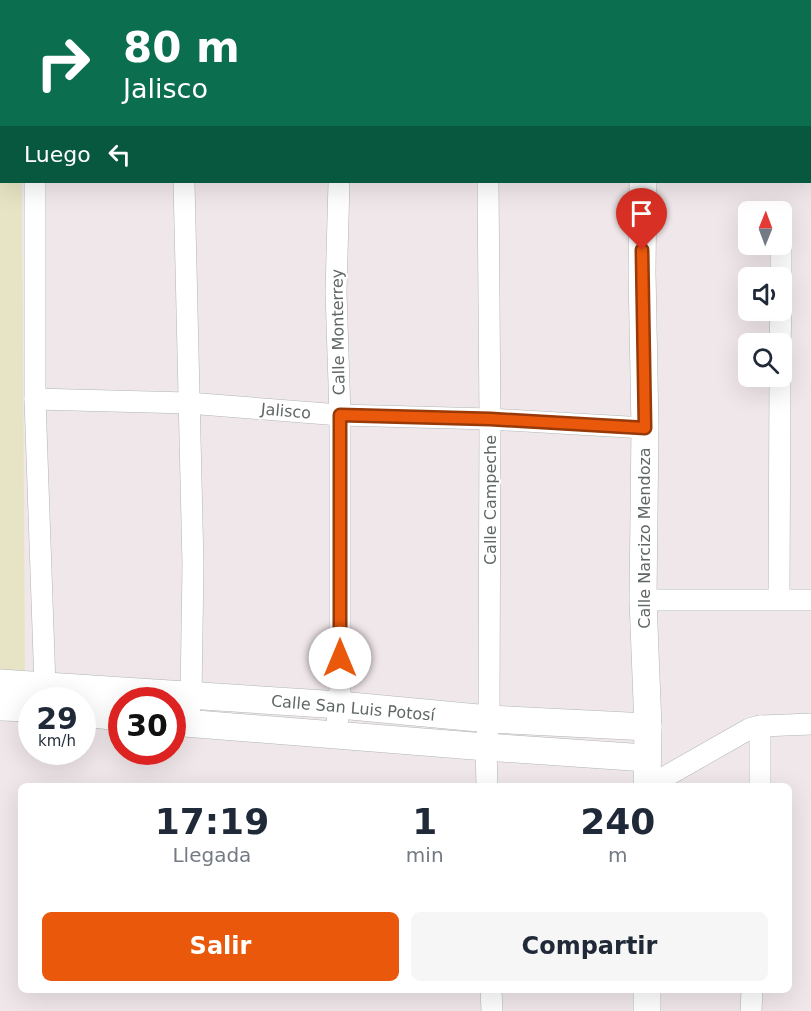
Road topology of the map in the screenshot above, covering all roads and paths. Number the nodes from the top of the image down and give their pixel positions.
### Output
1 (35, 183) edge
2 (184, 183) edge
3 (339, 183) edge
4 (488, 183) edge
5 (643, 183) edge
6 (780, 387) edge
7 (35, 399) junction
8 (188, 403) junction
9 (340, 415) junction
10 (490, 419) junction
11 (645, 428) junction
12 (643, 600) junction
13 (779, 600) junction
14 (811, 600) edge
15 (0, 683) edge
16 (45, 687) edge
17 (18, 688) edge
18 (96, 695) edge
19 (192, 696) junction
20 (18, 702) edge
21 (340, 705) junction
22 (0, 706) edge
23 (186, 709) edge
24 (489, 719) junction
25 (186, 723) edge
26 (811, 724) edge
27 (760, 726) junction
28 (648, 727) junction
29 (335, 735) junction
30 (486, 747) junction
31 (646, 758) junction
32 (487, 783) edge
33 (648, 783) edge
34 (653, 783) edge
35 (760, 783) edge
36 (491, 993) edge
37 (647, 993) edge
38 (752, 993) edge
39 (492, 1011) edge
40 (648, 1011) edge
41 (751, 1011) edge

1 - 7 street
2 - 8 street
3 - 9 street, Calle Monterrey
4 - 10 street, Calle Campeche
5 - 11 street, Calle Narcizo Mendoza
6 - 13 street
7 - 8 street, Jalisco
7 - 16 street
8 - 9 street, Jalisco
8 - 19 street
9 - 10 street, Jalisco
9 - 21 street, Calle Monterrey
10 - 11 street, Jalisco
10 - 24 street, Calle Campeche
11 - 12 street, Calle Narcizo Mendoza
12 - 13 street
12 - 28 street, Calle Narcizo Mendoza
13 - 14 street
15 - 17 street
18 - 19 street, Calle San Luis Potosí
19 - 21 street, Calle San Luis Potosí
19 - 23 street
20 - 22 street
21 - 24 street, Calle San Luis Potosí
21 - 29 street, Calle Monterrey
24 - 28 street, Calle San Luis Potosí
24 - 30 street, Calle Campeche
25 - 29 street, Calle San Luis Potosí
26 - 27 street
27 - 34 street
27 - 35 street
28 - 31 street, Calle Narcizo Mendoza
29 - 30 street, Calle San Luis Potosí
30 - 31 street, Calle San Luis Potosí
30 - 32 street, Calle Campeche
31 - 33 street, Calle Narcizo Mendoza
36 - 39 street
37 - 40 street
38 - 41 street

